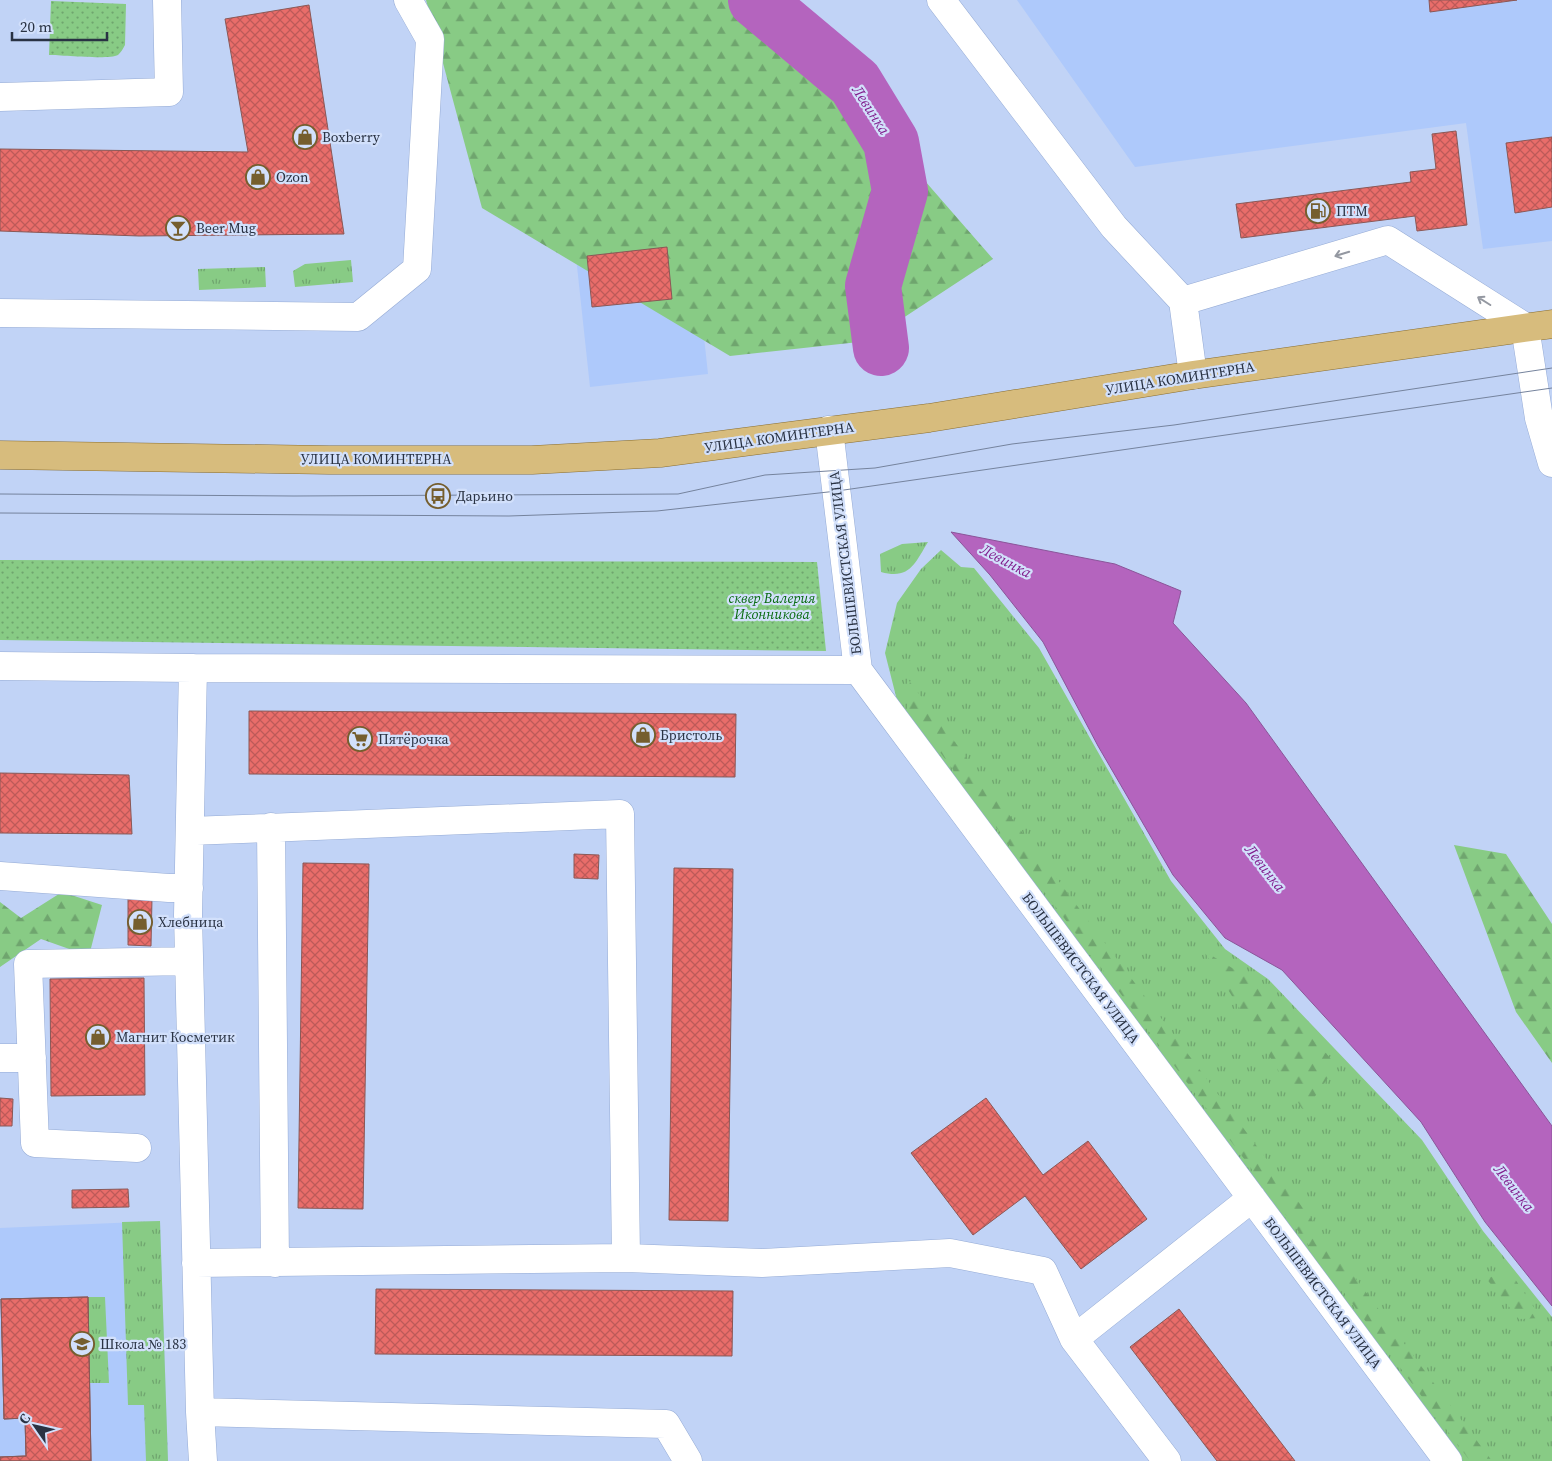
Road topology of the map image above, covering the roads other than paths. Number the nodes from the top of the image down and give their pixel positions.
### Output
1 (166, 0) edge
2 (408, 0) edge
3 (941, 0) edge
4 (0, 97) edge
5 (1183, 301) junction
6 (0, 313) edge
7 (1552, 324) edge
8 (1525, 327) junction
9 (1193, 375) junction
10 (829, 430) junction
11 (0, 455) edge
12 (1552, 463) edge
13 (0, 666) edge
14 (193, 668) junction
15 (858, 670) junction
16 (271, 827) junction
17 (190, 831) junction
18 (0, 876) edge
19 (188, 888) junction
20 (189, 961) junction
21 (0, 1058) edge
22 (32, 1058) junction
23 (137, 1148) dead end
24 (1252, 1198) junction
25 (626, 1258) junction
26 (196, 1263) junction
27 (275, 1263) junction
28 (1074, 1339) junction
29 (200, 1412) junction
30 (203, 1461) edge
31 (688, 1461) edge
32 (1167, 1461) edge
33 (1448, 1461) edge

1 - 4 street
2 - 6 street
3 - 5 street
8 -> 5 street
5 - 9 street
7 - 8 main road, УЛИЦА КОМИНТЕРНА
8 - 9 main road, УЛИЦА КОМИНТЕРНА
8 - 12 street
9 - 10 main road, УЛИЦА КОМИНТЕРНА
10 - 11 main road, УЛИЦА КОМИНТЕРНА
10 - 15 street, БОЛЬШЕВИСТСКАЯ УЛИЦА
13 - 14 street
14 - 15 street
14 - 17 street
15 - 24 street, БОЛЬШЕВИСТСКАЯ УЛИЦА
16 - 17 street
16 - 25 street
16 - 27 street
17 - 19 street
18 - 19 street
19 - 20 street
20 - 22 street
20 - 26 street
21 - 22 street
22 - 23 street
24 - 28 street
24 - 33 street, БОЛЬШЕВИСТСКАЯ УЛИЦА
25 - 27 street
25 - 28 street
26 - 27 street
26 - 29 street
28 - 32 street
29 - 30 street
29 - 31 street

